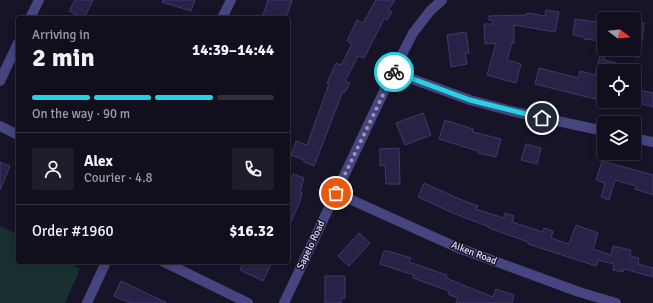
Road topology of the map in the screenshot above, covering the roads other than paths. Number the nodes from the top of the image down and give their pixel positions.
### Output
1 (39, 0) edge
2 (231, 0) edge
3 (442, 0) edge
4 (31, 16) edge
5 (223, 16) edge
6 (16, 47) edge
7 (393, 72) junction
8 (0, 81) edge
9 (0, 126) edge
10 (597, 129) edge
11 (16, 134) edge
12 (641, 139) edge
13 (653, 142) edge
14 (336, 193) junction
15 (105, 264) edge
16 (168, 264) edge
17 (86, 303) edge
18 (248, 303) edge
19 (284, 303) edge
20 (616, 303) edge

1 - 4 street
2 - 5 street
3 - 7 street, Sapelo Road
6 - 8 street
7 - 10 street
7 - 14 street, Sapelo Road
9 - 11 street
12 - 13 street
14 - 19 street, Sapelo Road
14 - 20 street, Aiken Road
15 - 17 street
16 - 18 street

